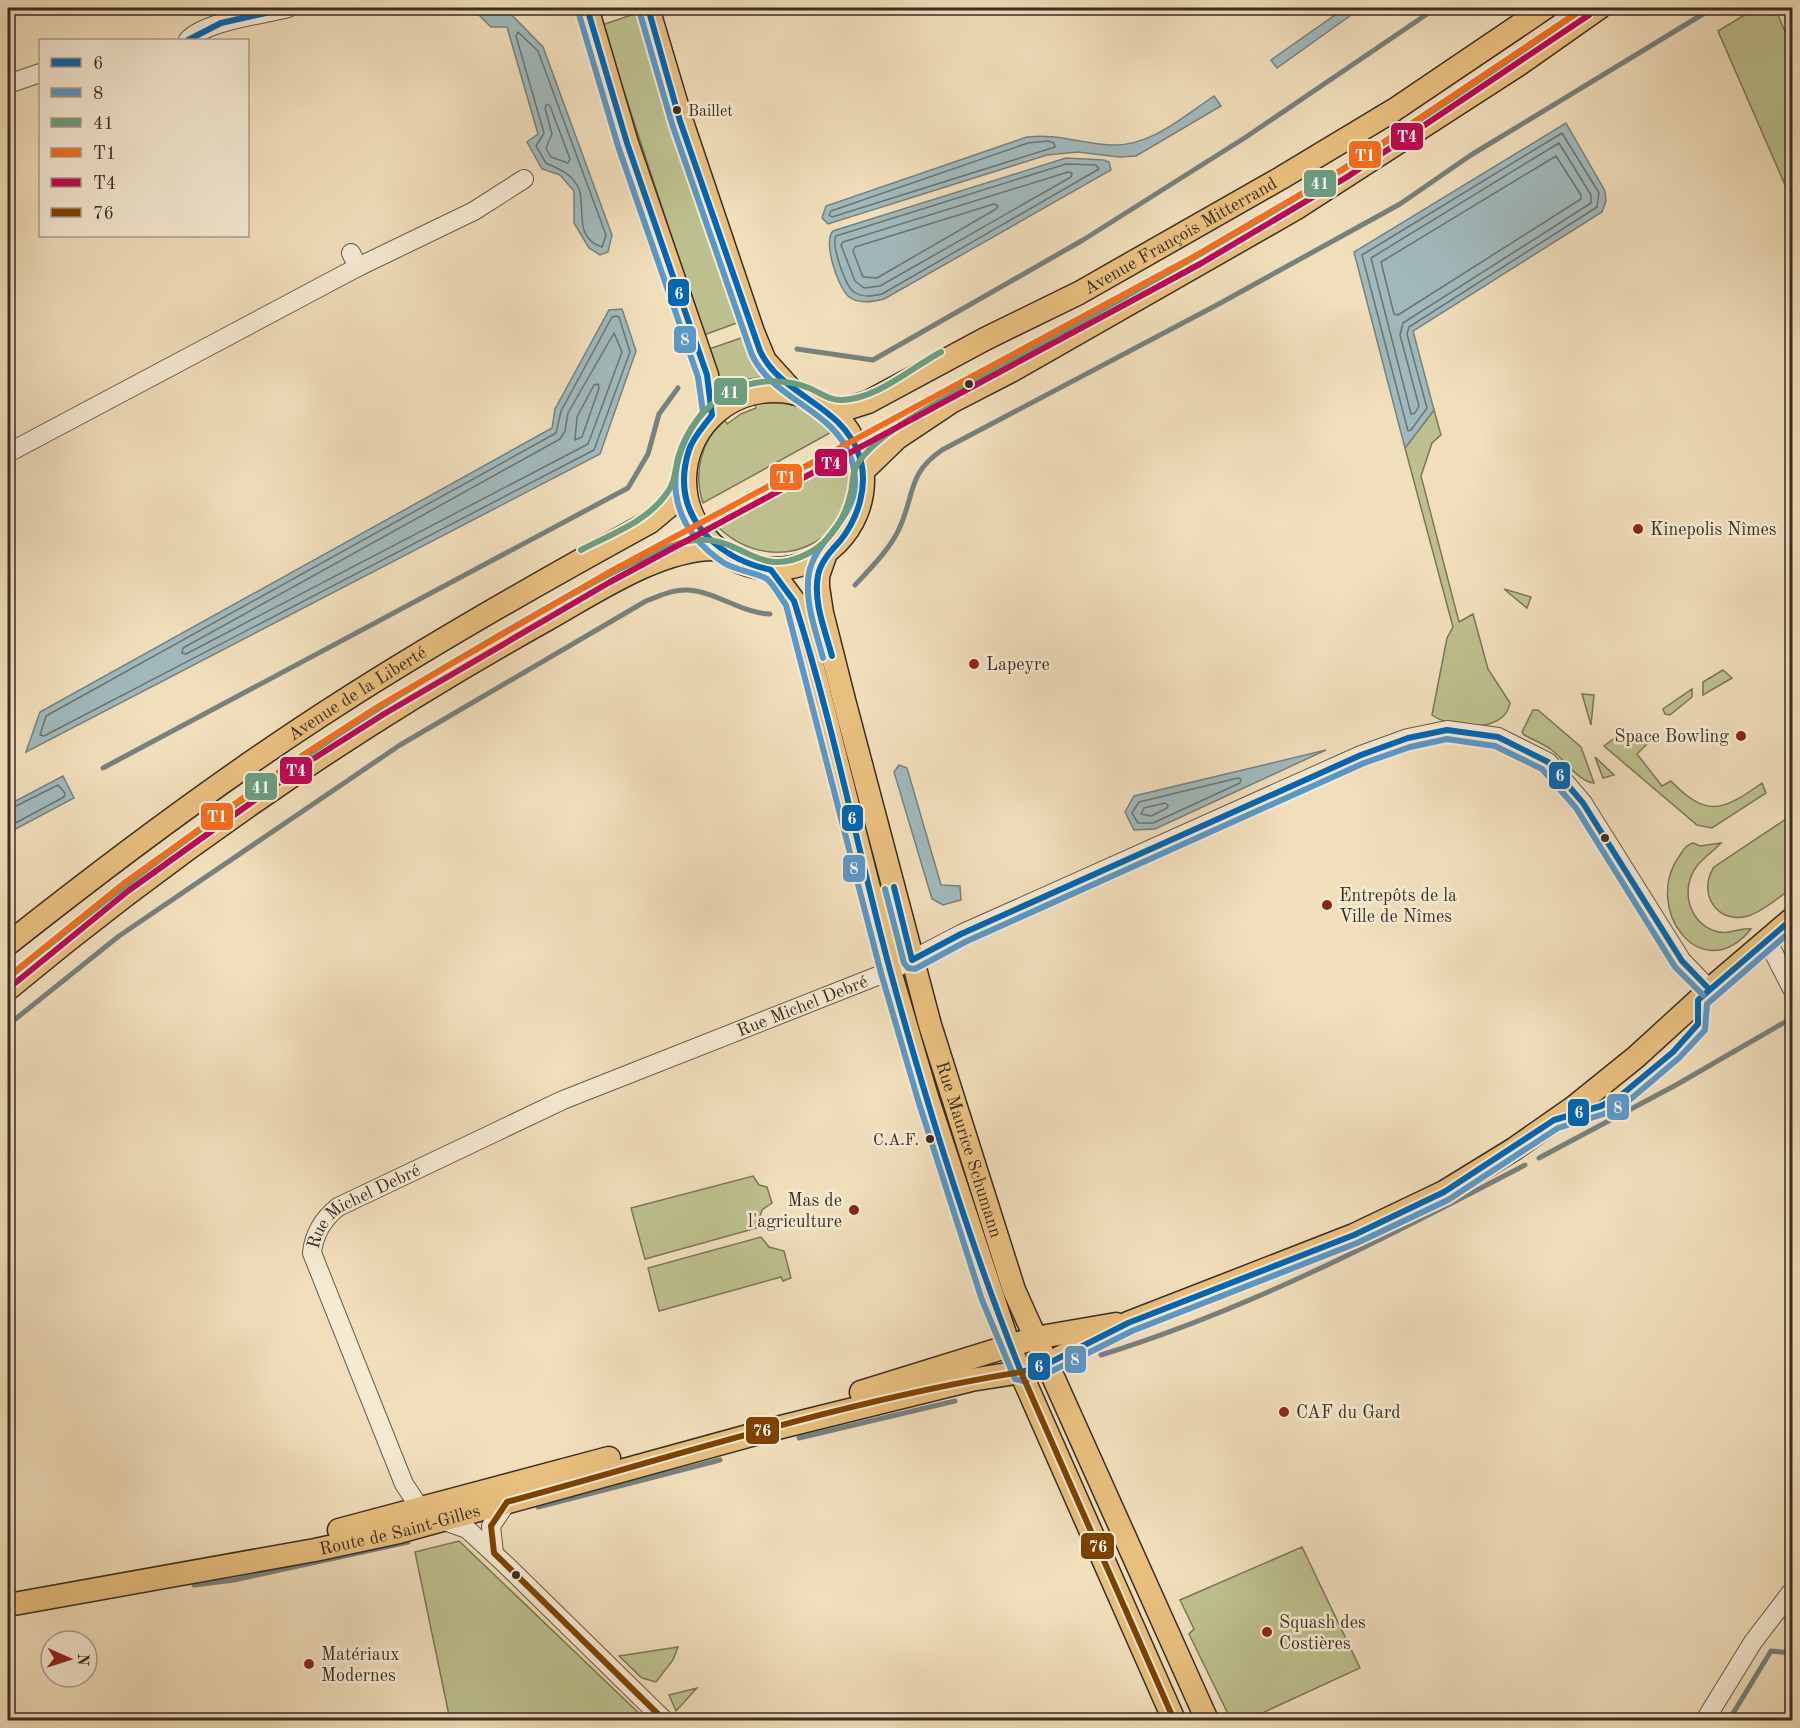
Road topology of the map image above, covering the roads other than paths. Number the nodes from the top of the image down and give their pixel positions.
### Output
1 (288, 8) edge
2 (587, 8) edge
3 (648, 8) edge
4 (1545, 8) edge
5 (1599, 8) edge
6 (189, 39) edge
7 (39, 73) edge
8 (15, 82) edge
9 (39, 88) edge
10 (524, 179) dead end
11 (794, 393) junction
12 (829, 410) junction
13 (712, 415) junction
14 (8, 453) edge
15 (863, 471) junction
16 (684, 480) junction
17 (716, 549) junction
18 (826, 553) junction
19 (771, 570) junction
20 (1792, 919) edge
21 (1767, 940) junction
22 (8, 944) edge
23 (912, 960) junction
24 (890, 971) junction
25 (8, 989) edge
26 (1709, 989) junction
27 (1792, 989) edge
28 (1128, 1323) junction
29 (1035, 1338) junction
30 (1009, 1346) junction
31 (1047, 1364) junction
32 (1021, 1372) junction
33 (507, 1502) junction
34 (420, 1508) junction
35 (442, 1520) junction
36 (494, 1553) junction
37 (1792, 1591) edge
38 (8, 1593) edge
39 (8, 1605) edge
40 (664, 1720) edge
41 (1174, 1720) edge
42 (1207, 1720) edge
43 (1705, 1720) edge

1 - 6 street
2 - 13 main road
3 - 11 main road
4 - 12 main road, Avenue François Mitterrand
5 - 15 main road, Avenue François Mitterrand
7 - 8 street
8 - 9 street
10 - 14 street
11 - 12 main road
11 - 13 main road
12 - 15 main road
13 - 16 main road
15 - 18 main road
16 - 17 main road
16 - 22 main road, Avenue de la Liberté
17 - 19 main road
17 - 25 main road, Avenue de la Liberté
18 - 19 main road
18 - 23 main road, Rue Maurice Schumann
19 - 24 main road, Rue Maurice Schumann
20 - 21 main road, Route de Saint-Gilles
21 - 26 main road, Route de Saint-Gilles
21 - 27 street
23 - 24 street, Rue Michel Debré
23 - 26 street, Rue Michel Debré
23 - 29 main road, Rue Maurice Schumann
24 - 30 main road, Rue Maurice Schumann
24 - 34 street, Rue Michel Debré
26 - 28 main road, Route de Saint-Gilles
28 - 29 main road, Route de Saint-Gilles
28 - 31 main road, Route de Saint-Gilles
29 - 30 main road, Route de Saint-Gilles
29 - 31 main road, Rue Maurice Schumann
30 - 32 main road, Rue Maurice Schumann
30 - 34 main road, Route de Saint-Gilles
31 - 32 main road, Route de Saint-Gilles
31 - 42 main road, Rue Maurice Schumann
32 - 33 main road, Route de Saint-Gilles
32 - 41 main road, Rue Maurice Schumann
33 - 35 main road, Route de Saint-Gilles
33 - 36 street
34 - 35 street
34 - 38 main road, Route de Saint-Gilles
35 - 36 street
35 - 39 main road, Route de Saint-Gilles
36 - 40 street
37 - 43 street

